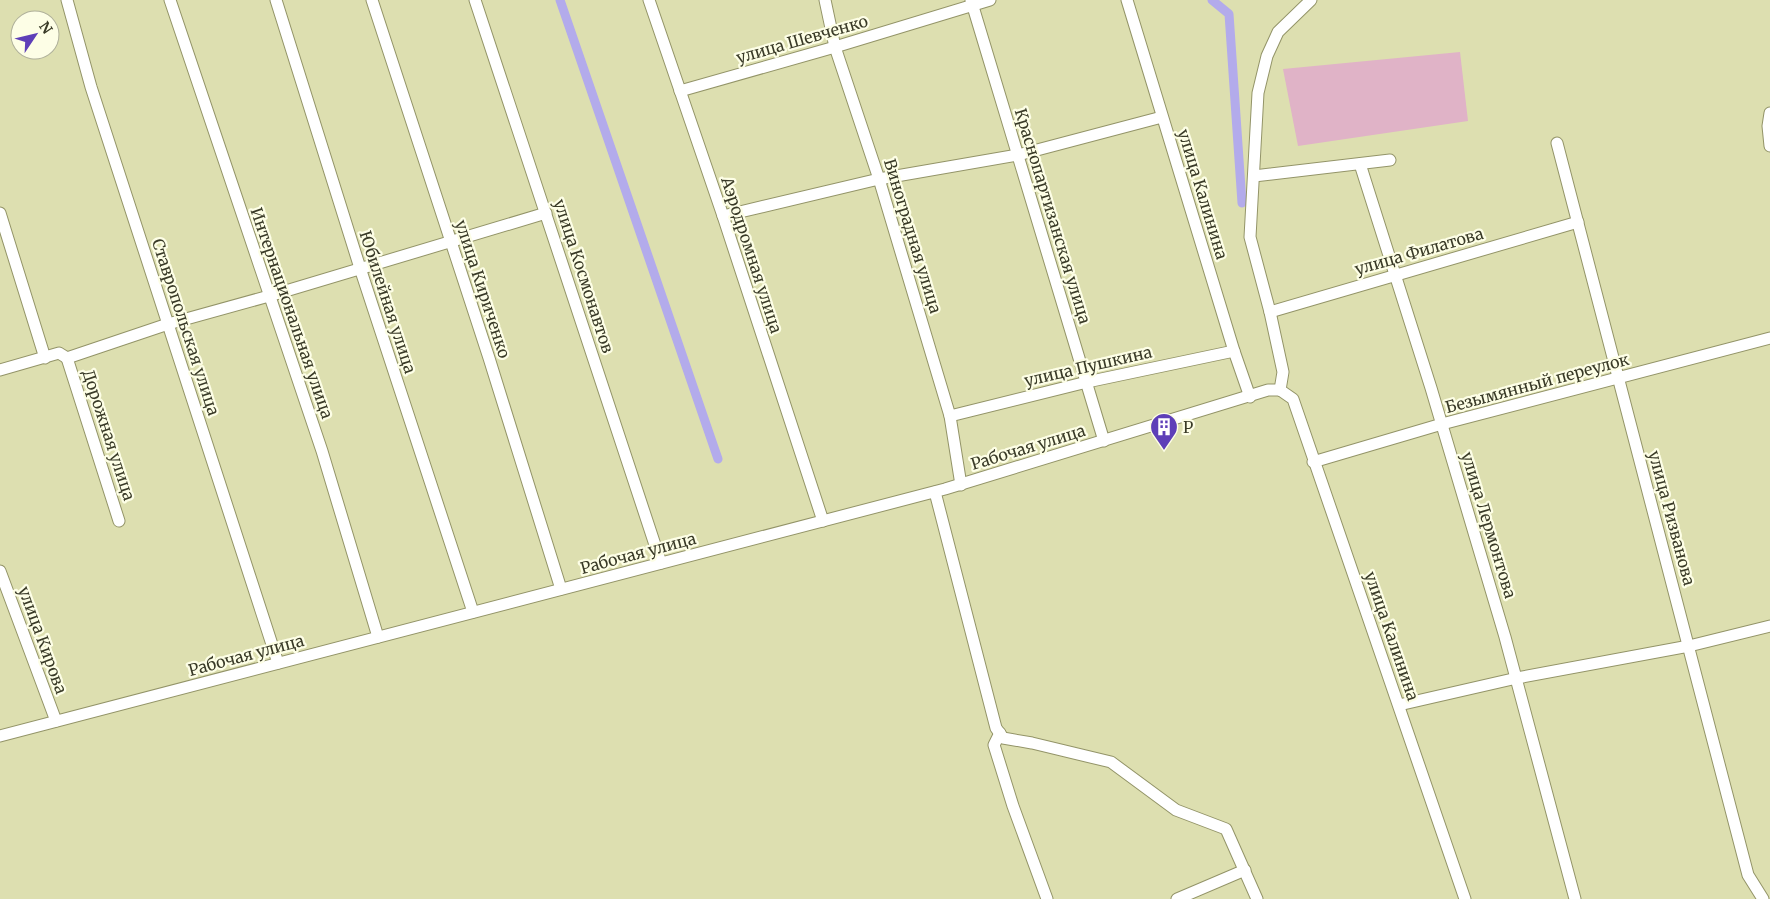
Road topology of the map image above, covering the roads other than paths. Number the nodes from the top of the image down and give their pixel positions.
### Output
1 (67, 0) edge
2 (170, 0) edge
3 (276, 0) edge
4 (372, 0) edge
5 (475, 0) edge
6 (649, 0) edge
7 (825, 0) edge
8 (990, 0) edge
9 (1127, 0) edge
10 (1311, 0) edge
11 (971, 2) edge
12 (835, 47) junction
13 (680, 91) junction
14 (1770, 113) edge
15 (1162, 117) junction
16 (1557, 143) dead end
17 (1770, 146) edge
18 (1018, 155) junction
19 (1390, 160) dead end
20 (1360, 164) junction
21 (1254, 176) junction
22 (879, 179) junction
23 (0, 213) edge
24 (546, 213) junction
25 (722, 216) junction
26 (1578, 222) junction
27 (451, 240) junction
28 (360, 268) junction
29 (1395, 275) junction
30 (269, 296) junction
31 (1270, 312) junction
32 (168, 324) junction
33 (1770, 338) edge
34 (1234, 352) junction
35 (45, 358) junction
36 (67, 358) junction
37 (0, 370) edge
38 (1619, 378) junction
39 (1087, 382) junction
40 (1280, 390) junction
41 (1250, 397) junction
42 (950, 416) junction
43 (1442, 424) junction
44 (1104, 441) junction
45 (1313, 462) junction
46 (961, 485) junction
47 (935, 492) junction
48 (823, 521) junction
49 (119, 522) dead end
50 (661, 564) junction
51 (0, 571) edge
52 (562, 589) junction
53 (473, 612) junction
54 (1770, 626) edge
55 (378, 637) junction
56 (1689, 646) junction
57 (278, 663) junction
58 (1517, 678) junction
59 (1399, 705) junction
60 (56, 721) junction
61 (998, 731) junction
62 (0, 736) edge
63 (1245, 870) junction
64 (1047, 899) edge
65 (1176, 899) edge
66 (1257, 899) edge
67 (1465, 899) edge
68 (1575, 899) edge
69 (1762, 899) edge

1 - 32 street, Ставропольская улица
2 - 30 street, Интернациональная улица
3 - 28 street, Юбилейная улица
4 - 27 street, улица Кириченко
5 - 24 street, улица Космонавтов
6 - 13 street, Аэродромная улица
7 - 12 street, Виноградная улица
8 - 11 street, улица Шевченко
9 - 15 street, улица Калинина
10 - 21 street
11 - 12 street, улица Шевченко
11 - 18 street, Краснопартизанская улица
12 - 13 street, улица Шевченко
12 - 22 street, Виноградная улица
13 - 25 street, Аэродромная улица
14 - 17 street
15 - 18 street
15 - 34 street, улица Калинина
16 - 26 street, улица Ризванова
18 - 22 street
18 - 39 street, Краснопартизанская улица
19 - 20 street
20 - 21 street
20 - 29 street, улица Лермонтова
21 - 31 street
22 - 25 street
22 - 42 street, Виноградная улица
23 - 35 street
24 - 27 street
24 - 50 street, улица Космонавтов
25 - 48 street, Аэродромная улица
26 - 29 street, улица Филатова
26 - 38 street, улица Ризванова
27 - 28 street
27 - 52 street, улица Кириченко
28 - 30 street
28 - 53 street, Юбилейная улица
29 - 31 street, улица Филатова
29 - 43 street, улица Лермонтова
30 - 32 street
30 - 55 street, Интернациональная улица
31 - 40 street
32 - 36 street
32 - 57 street, Ставропольская улица
33 - 38 street, Безымянный переулок
34 - 39 street, улица Пушкина
34 - 41 street, улица Калинина
35 - 36 street
35 - 37 street
36 - 49 street, Дорожная улица
38 - 43 street, Безымянный переулок
38 - 56 street, улица Ризванова
39 - 42 street, улица Пушкина
39 - 44 street, Краснопартизанская улица
40 - 41 street, Рабочая улица
40 - 45 street, улица Калинина
41 - 44 street, Рабочая улица
42 - 46 street, Виноградная улица
43 - 45 street, Безымянный переулок
43 - 58 street, улица Лермонтова
44 - 46 street, Рабочая улица
45 - 59 street, улица Калинина
46 - 47 street, Рабочая улица
47 - 48 street, Рабочая улица
47 - 61 street
48 - 50 street, Рабочая улица
50 - 52 street, Рабочая улица
51 - 60 street, улица Кирова
52 - 53 street, Рабочая улица
53 - 55 street, Рабочая улица
54 - 56 street
55 - 57 street, Рабочая улица
56 - 58 street
56 - 69 street, улица Ризванова
57 - 60 street, Рабочая улица
58 - 59 street
58 - 68 street, улица Лермонтова
59 - 67 street, улица Калинина
60 - 62 street, Рабочая улица
61 - 63 street
61 - 64 street
63 - 65 street
63 - 66 street

